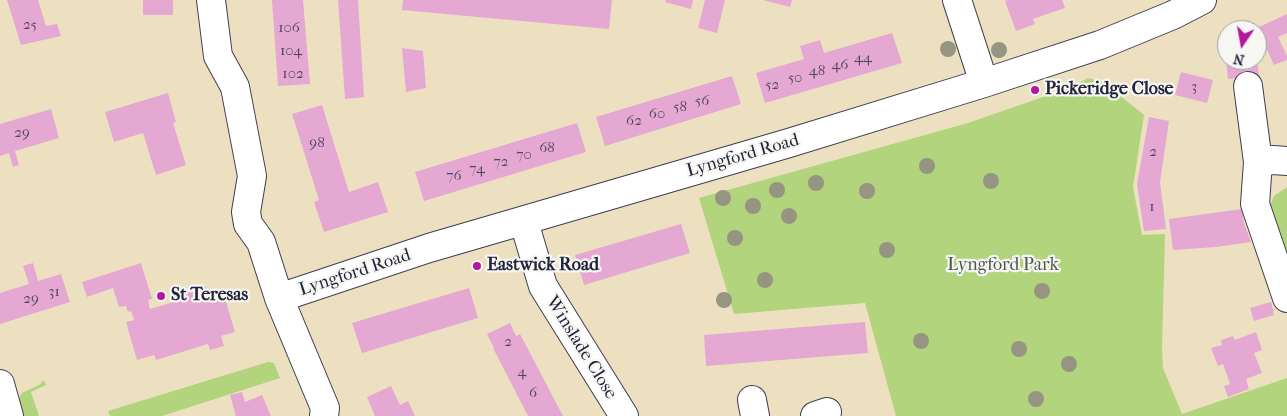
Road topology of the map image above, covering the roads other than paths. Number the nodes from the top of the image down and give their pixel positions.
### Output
1 (211, 0) edge
2 (957, 0) edge
3 (1202, 0) edge
4 (984, 83) junction
5 (1248, 86) dead end
6 (1287, 161) edge
7 (1258, 162) junction
8 (524, 222) junction
9 (279, 298) junction
10 (1287, 298) edge
11 (0, 384) edge
12 (9, 416) edge
13 (324, 416) edge
14 (624, 416) edge

1 - 9 street
2 - 4 street
3 - 4 street, Lyngford Road
4 - 8 street, Lyngford Road
5 - 7 street
6 - 7 street
7 - 10 street
8 - 9 street, Lyngford Road
8 - 14 street, Winslade Close
9 - 13 street
11 - 12 street

